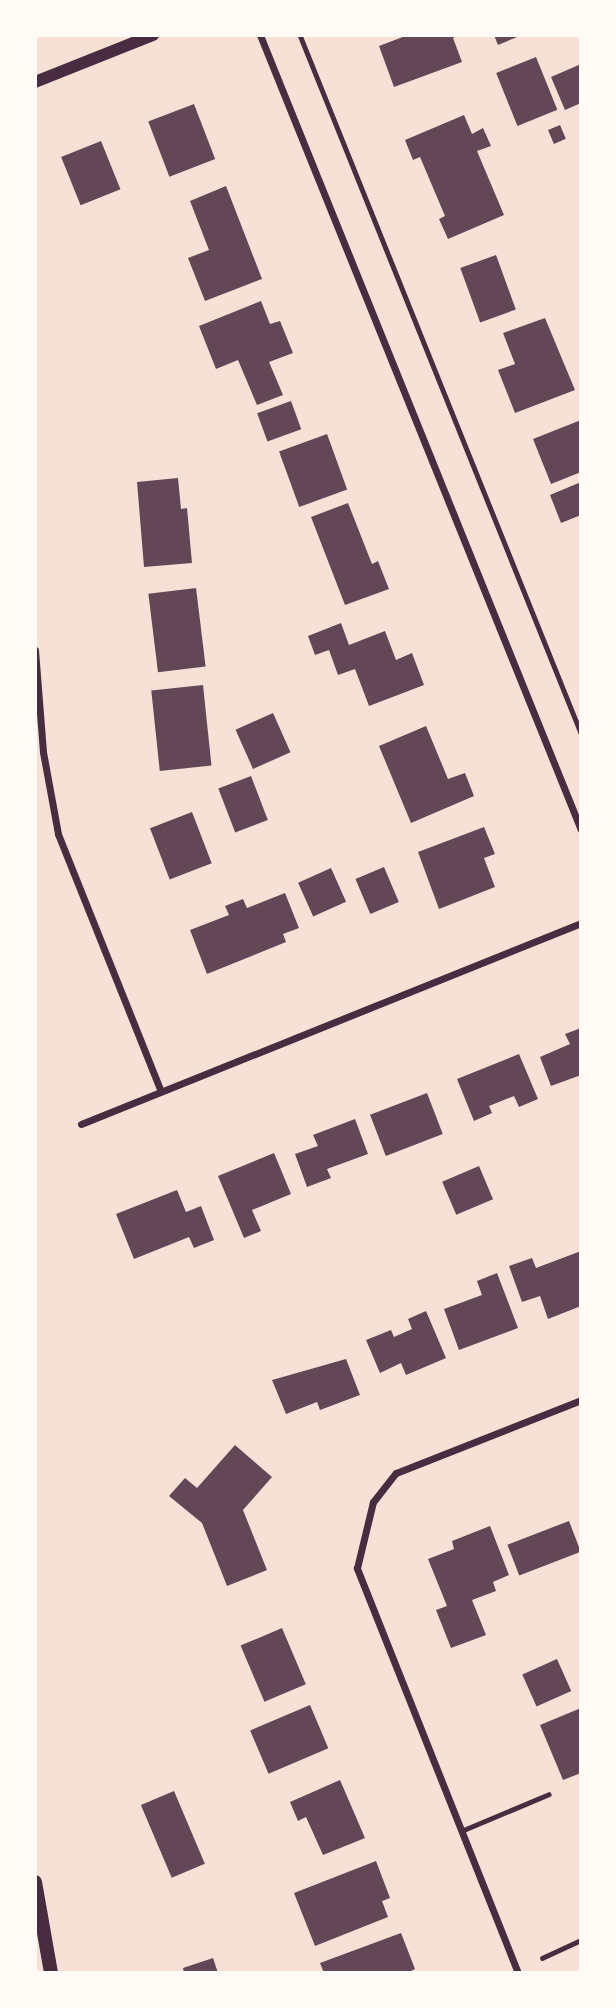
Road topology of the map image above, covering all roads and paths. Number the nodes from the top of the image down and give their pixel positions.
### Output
1 (153, 35) edge
2 (260, 35) edge
3 (300, 35) edge
4 (35, 82) edge
5 (35, 650) edge
6 (581, 733) edge
7 (581, 830) edge
8 (581, 923) edge
9 (161, 1091) junction
10 (81, 1124) dead end
11 (581, 1400) edge
12 (549, 1794) dead end
13 (461, 1831) junction
14 (35, 1882) edge
15 (581, 1940) edge
16 (542, 1958) dead end
17 (51, 1973) edge
18 (518, 1973) edge

1 - 4 street
2 - 7 street
3 - 6 path
5 - 9 street
8 - 9 street
9 - 10 street
11 - 13 street
12 - 13 lane
13 - 18 street
14 - 17 main road
15 - 16 path

